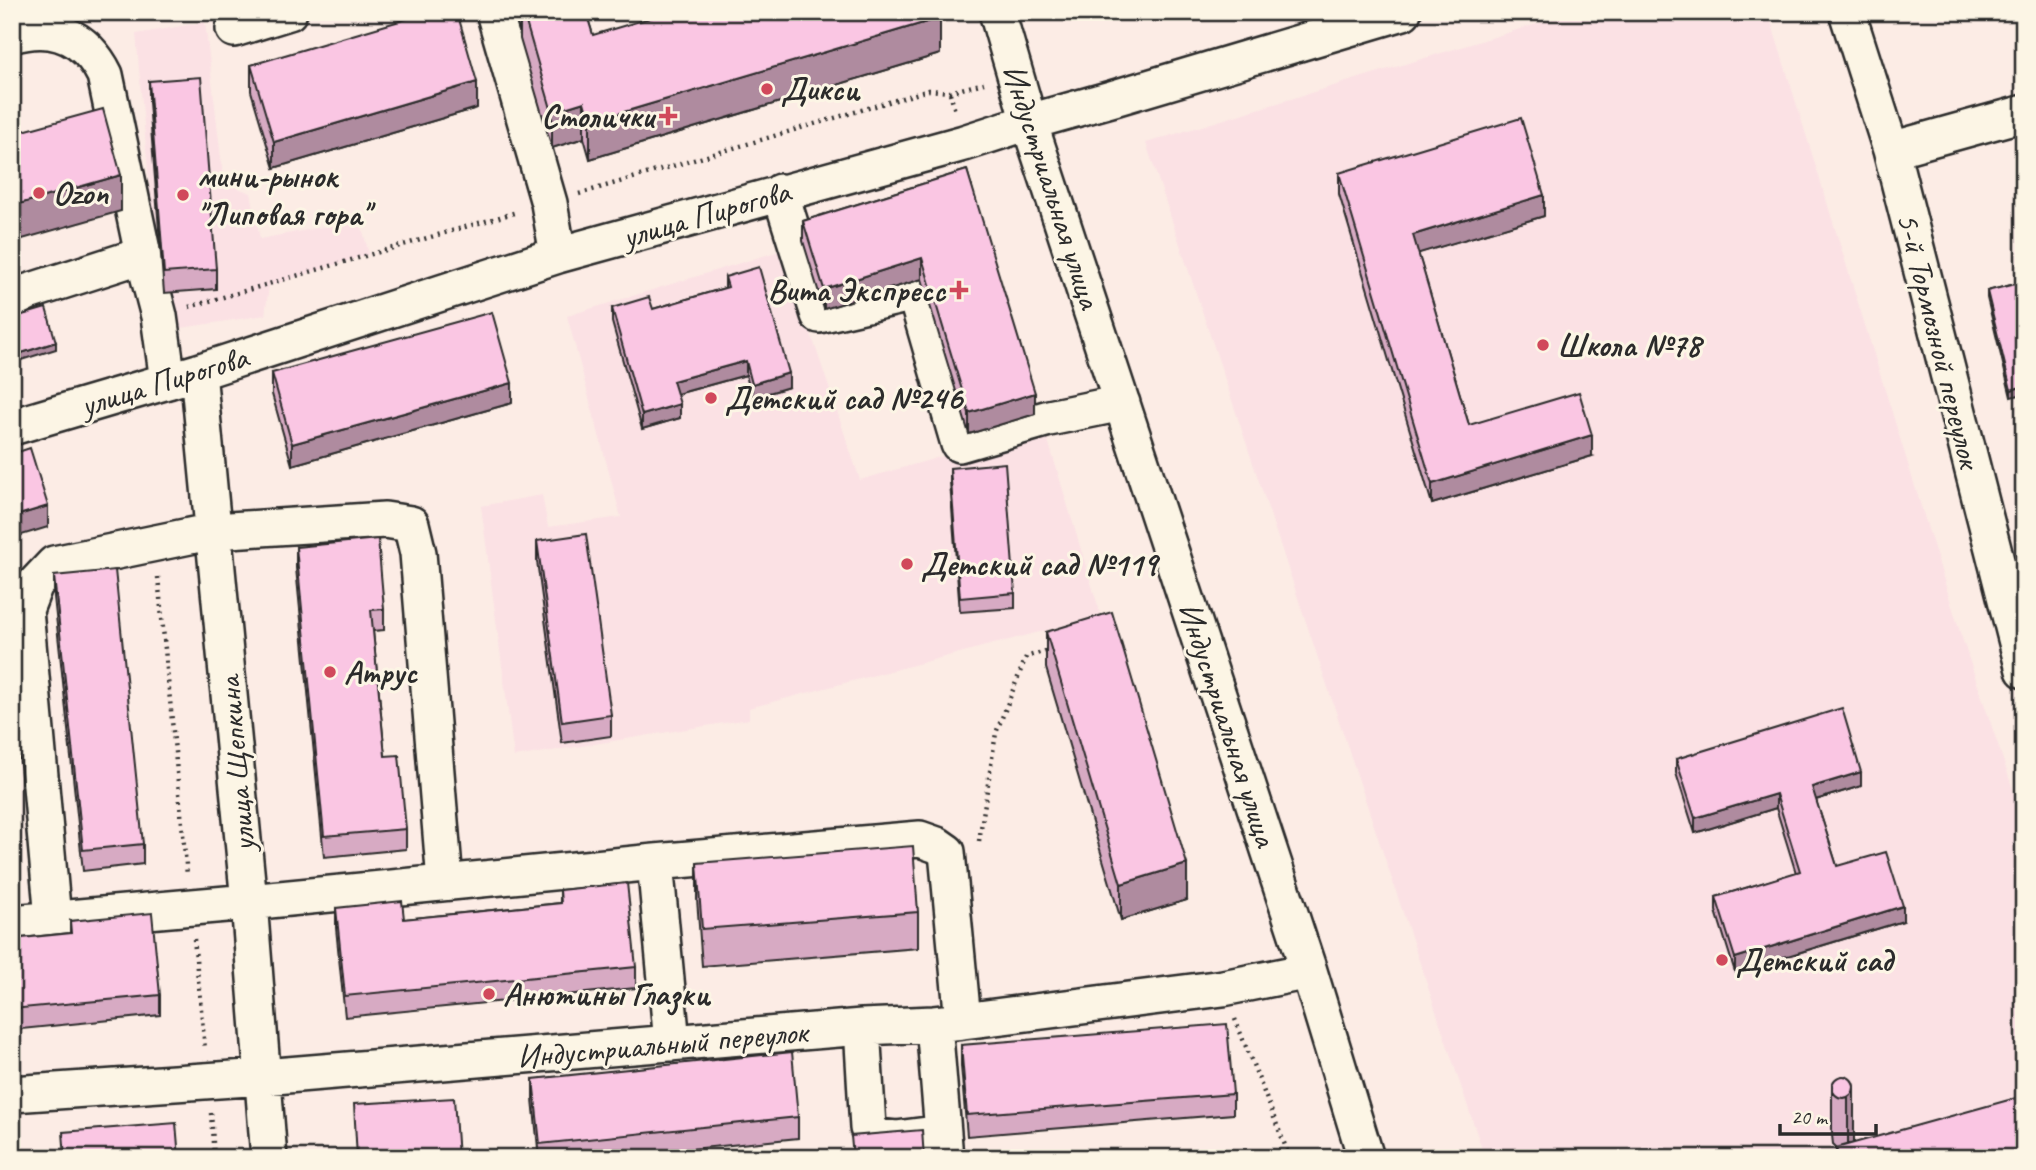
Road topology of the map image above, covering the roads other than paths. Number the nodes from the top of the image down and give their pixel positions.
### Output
1 (289, 12) edge
2 (997, 12) edge
3 (1403, 12) edge
4 (1847, 12) edge
5 (497, 22) edge
6 (534, 22) edge
7 (234, 29) dead end
8 (12, 35) edge
9 (2024, 113) edge
10 (1029, 121) junction
11 (1891, 150) junction
12 (780, 192) junction
13 (143, 255) junction
14 (558, 255) junction
15 (12, 300) edge
16 (183, 376) junction
17 (1122, 403) junction
18 (12, 427) edge
19 (214, 531) junction
20 (2024, 670) edge
21 (655, 862) junction
22 (446, 882) junction
23 (249, 902) junction
24 (53, 919) junction
25 (12, 923) edge
26 (1309, 971) junction
27 (948, 1022) junction
28 (862, 1027) junction
29 (672, 1043) junction
30 (263, 1077) junction
31 (12, 1094) edge
32 (944, 1146) edge
33 (269, 1158) edge
34 (1366, 1158) edge

1 - 7 street
2 - 10 street, Индустриальная улица
3 - 10 street, улица Пирогова
4 - 11 street, 5-й Тормозной переулок
5 - 6 street
5 - 14 street
8 - 13 street, улица Щепкина
9 - 11 street
10 - 12 street, улица Пирогова
10 - 17 street, Индустриальная улица
11 - 20 street, 5-й Тормозной переулок
12 - 14 street, улица Пирогова
12 - 17 street
13 - 15 street
13 - 16 street, улица Щепкина
14 - 16 street, улица Пирогова
16 - 18 street, улица Пирогова
16 - 19 street, улица Щепкина
17 - 26 street, Индустриальная улица
19 - 22 street
19 - 23 street, улица Щепкина
19 - 24 street
21 - 22 street
21 - 27 street
21 - 29 street
22 - 23 street
23 - 24 street
23 - 30 street, улица Щепкина
24 - 25 street
26 - 27 street, Индустриальный переулок
26 - 34 street, Индустриальная улица
27 - 28 street, Индустриальный переулок
27 - 32 street
28 - 29 street, Индустриальный переулок
28 - 32 street
29 - 30 street, Индустриальный переулок
30 - 31 street, Индустриальный переулок
30 - 33 street, улица Щепкина

